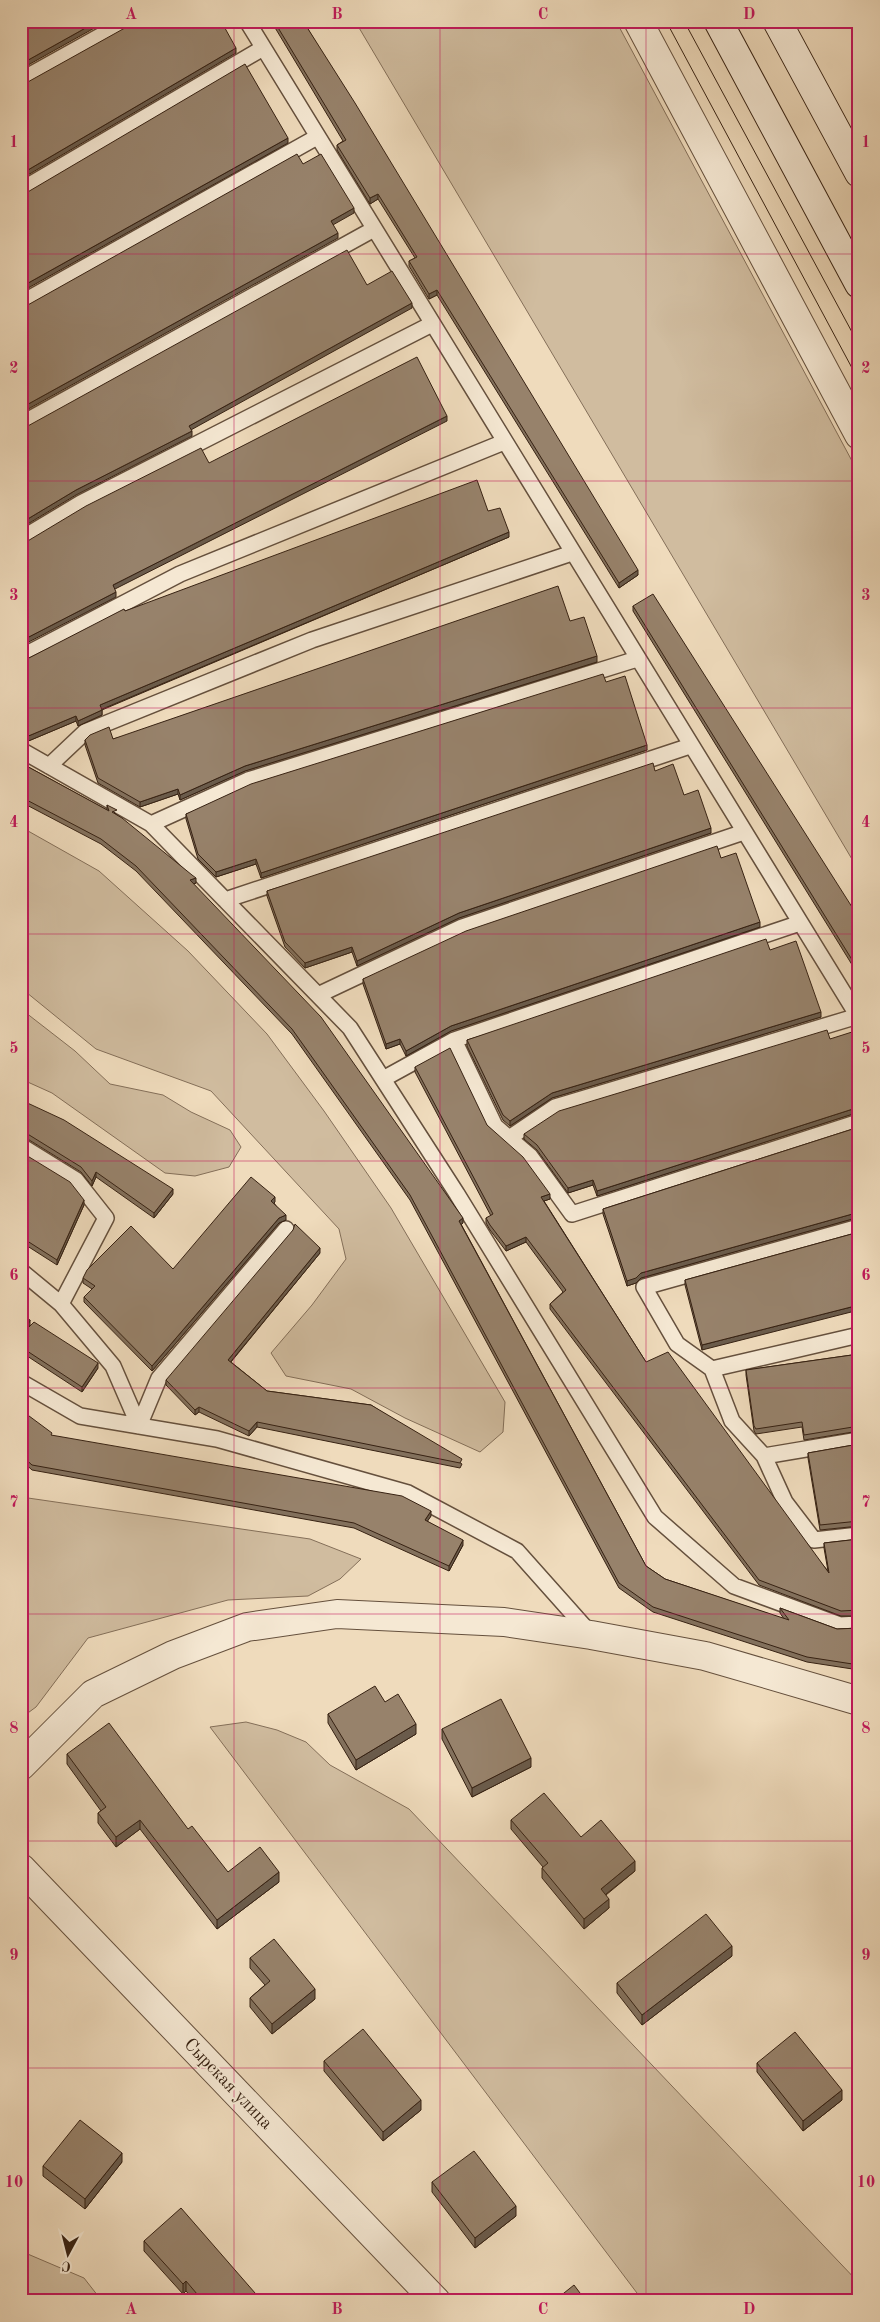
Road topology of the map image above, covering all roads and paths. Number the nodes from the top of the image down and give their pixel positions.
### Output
1 (127, 21) edge
2 (247, 21) edge
3 (638, 21) edge
4 (718, 21) edge
5 (777, 21) edge
6 (263, 48) junction
7 (21, 80) edge
8 (317, 137) junction
9 (859, 173) edge
10 (21, 190) edge
11 (374, 229) junction
12 (859, 284) edge
13 (21, 303) edge
14 (432, 324) junction
15 (21, 424) edge
16 (859, 435) edge
17 (504, 442) junction
18 (21, 539) edge
19 (572, 553) junction
20 (21, 657) edge
21 (637, 659) junction
22 (690, 746) junction
23 (21, 750) edge
24 (49, 766) junction
25 (151, 824) junction
26 (744, 832) junction
27 (225, 900) junction
28 (800, 924) junction
29 (318, 995) junction
30 (858, 1017) edge
31 (454, 1040) junction
32 (383, 1079) junction
33 (859, 1122) edge
34 (509, 1138) junction
35 (21, 1146) edge
36 (859, 1227) edge
37 (286, 1228) dead end
38 (21, 1271) edge
39 (60, 1304) junction
40 (859, 1335) edge
41 (712, 1369) junction
42 (21, 1382) edge
43 (139, 1426) junction
44 (859, 1440) edge
45 (764, 1456) junction
46 (859, 1535) edge
47 (859, 1624) edge
48 (591, 1635) junction
49 (859, 1701) edge
50 (21, 1766) edge
51 (21, 1868) edge
52 (436, 2301) edge

1 - 7 lane
2 - 6 lane
3 - 16 street
4 - 12 street
5 - 9 street
6 - 8 lane
6 - 10 lane
8 - 11 lane
8 - 13 lane
11 - 14 lane
11 - 15 lane
14 - 17 lane
14 - 18 lane
17 - 19 lane
17 - 20 lane
19 - 21 lane
19 - 24 lane
21 - 22 lane
21 - 25 lane
22 - 26 lane
22 - 27 lane
23 - 24 lane
24 - 25 lane
25 - 27 lane
26 - 28 lane
26 - 29 lane
27 - 29 lane
28 - 30 lane
28 - 31 lane
29 - 32 lane
30 - 34 lane
31 - 32 lane
31 - 34 lane
32 - 47 lane
33 - 34 lane
35 - 39 lane
36 - 41 lane
37 - 43 lane
38 - 39 lane
39 - 43 lane
40 - 41 lane
41 - 45 lane
42 - 43 lane
43 - 48 lane
44 - 45 lane
45 - 46 lane
48 - 49 street
48 - 50 street
51 - 52 street, Сырская улица

